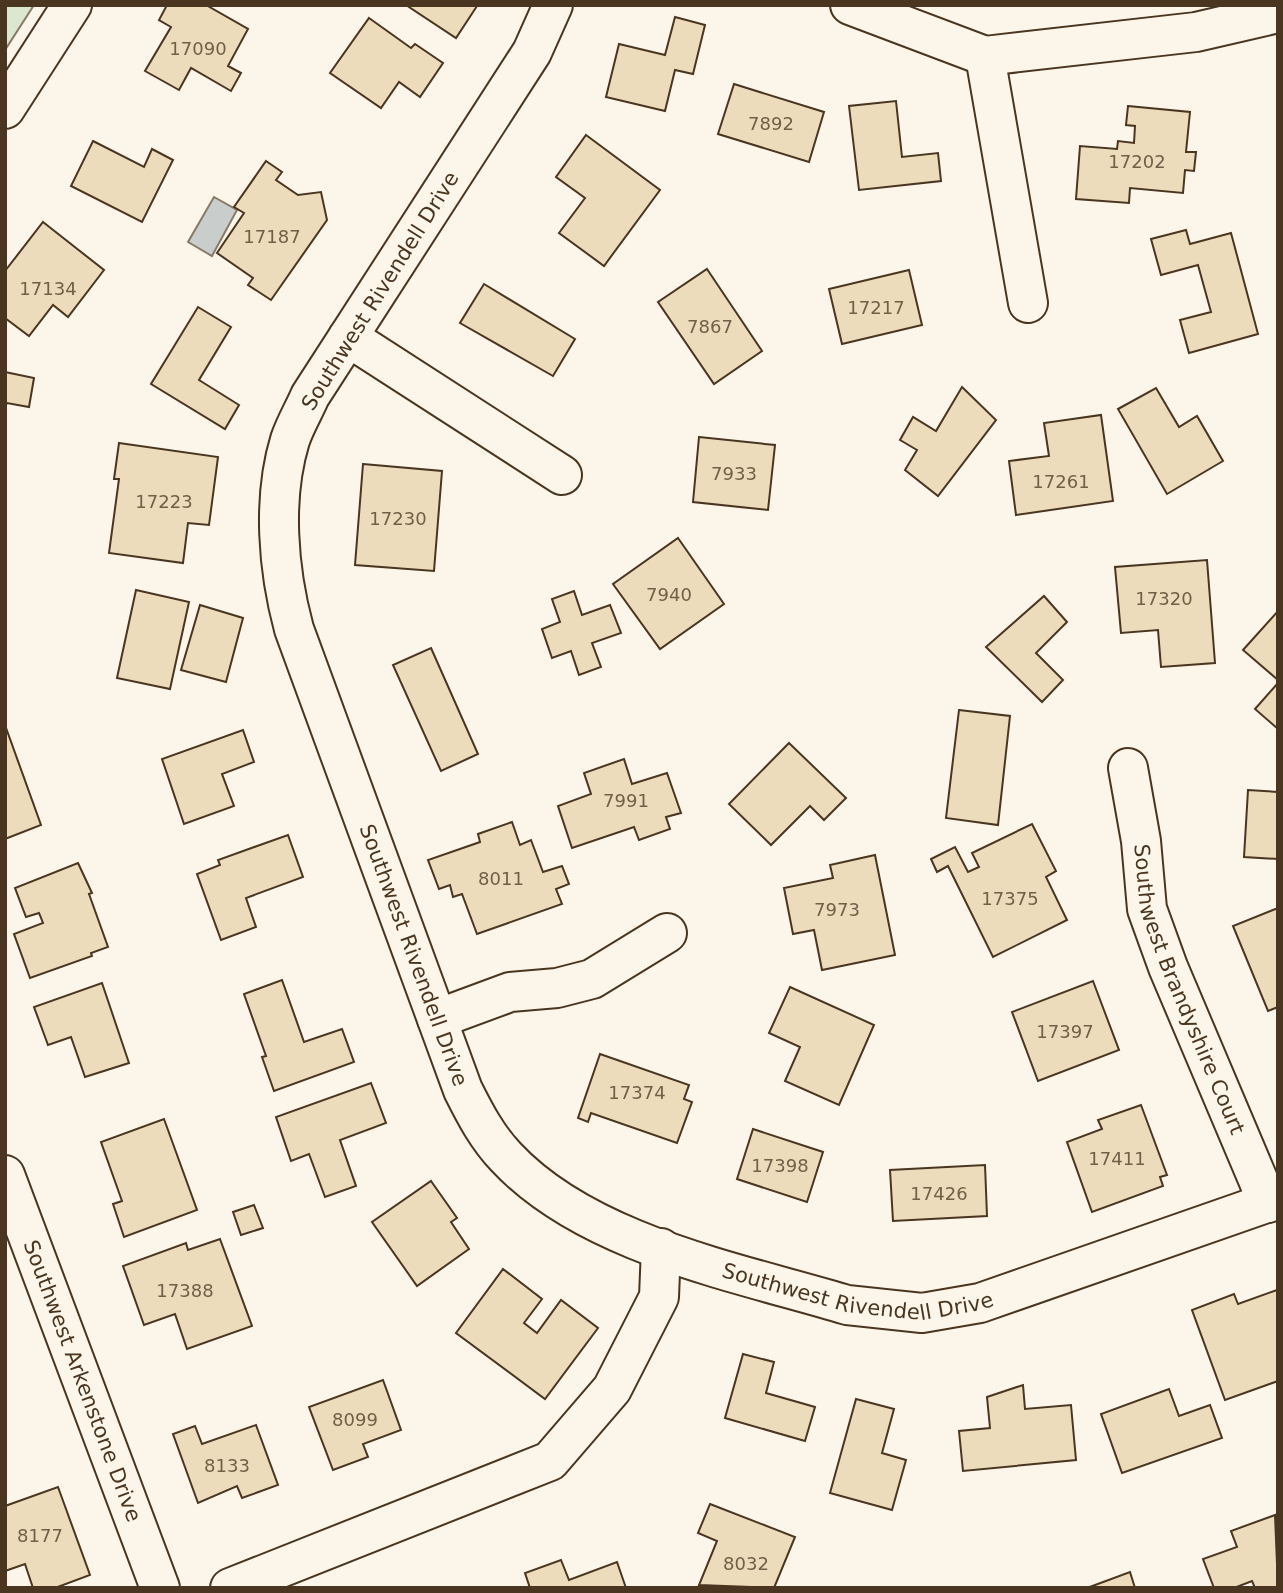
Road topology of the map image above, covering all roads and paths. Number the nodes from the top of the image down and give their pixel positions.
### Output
1 (72, 5) edge
2 (553, 5) edge
3 (850, 5) edge
4 (1278, 13) edge
5 (985, 56) junction
6 (5, 109) edge
7 (1028, 303) dead end
8 (348, 337) junction
9 (562, 475) dead end
10 (1128, 768) dead end
11 (667, 933) dead end
12 (437, 1019) junction
13 (8, 1191) edge
14 (1273, 1201) edge
15 (661, 1248) junction
16 (160, 1588) edge
17 (229, 1588) edge

1 - 6 street
2 - 8 street, Southwest Rivendell Drive
3 - 5 street
4 - 5 street
5 - 7 street
8 - 9 street
8 - 12 street, Southwest Rivendell Drive
10 - 14 street, Southwest Brandyshire Court
11 - 12 street
12 - 15 street, Southwest Rivendell Drive
13 - 16 street, Southwest Arkenstone Drive
14 - 15 street, Southwest Rivendell Drive
15 - 17 street

